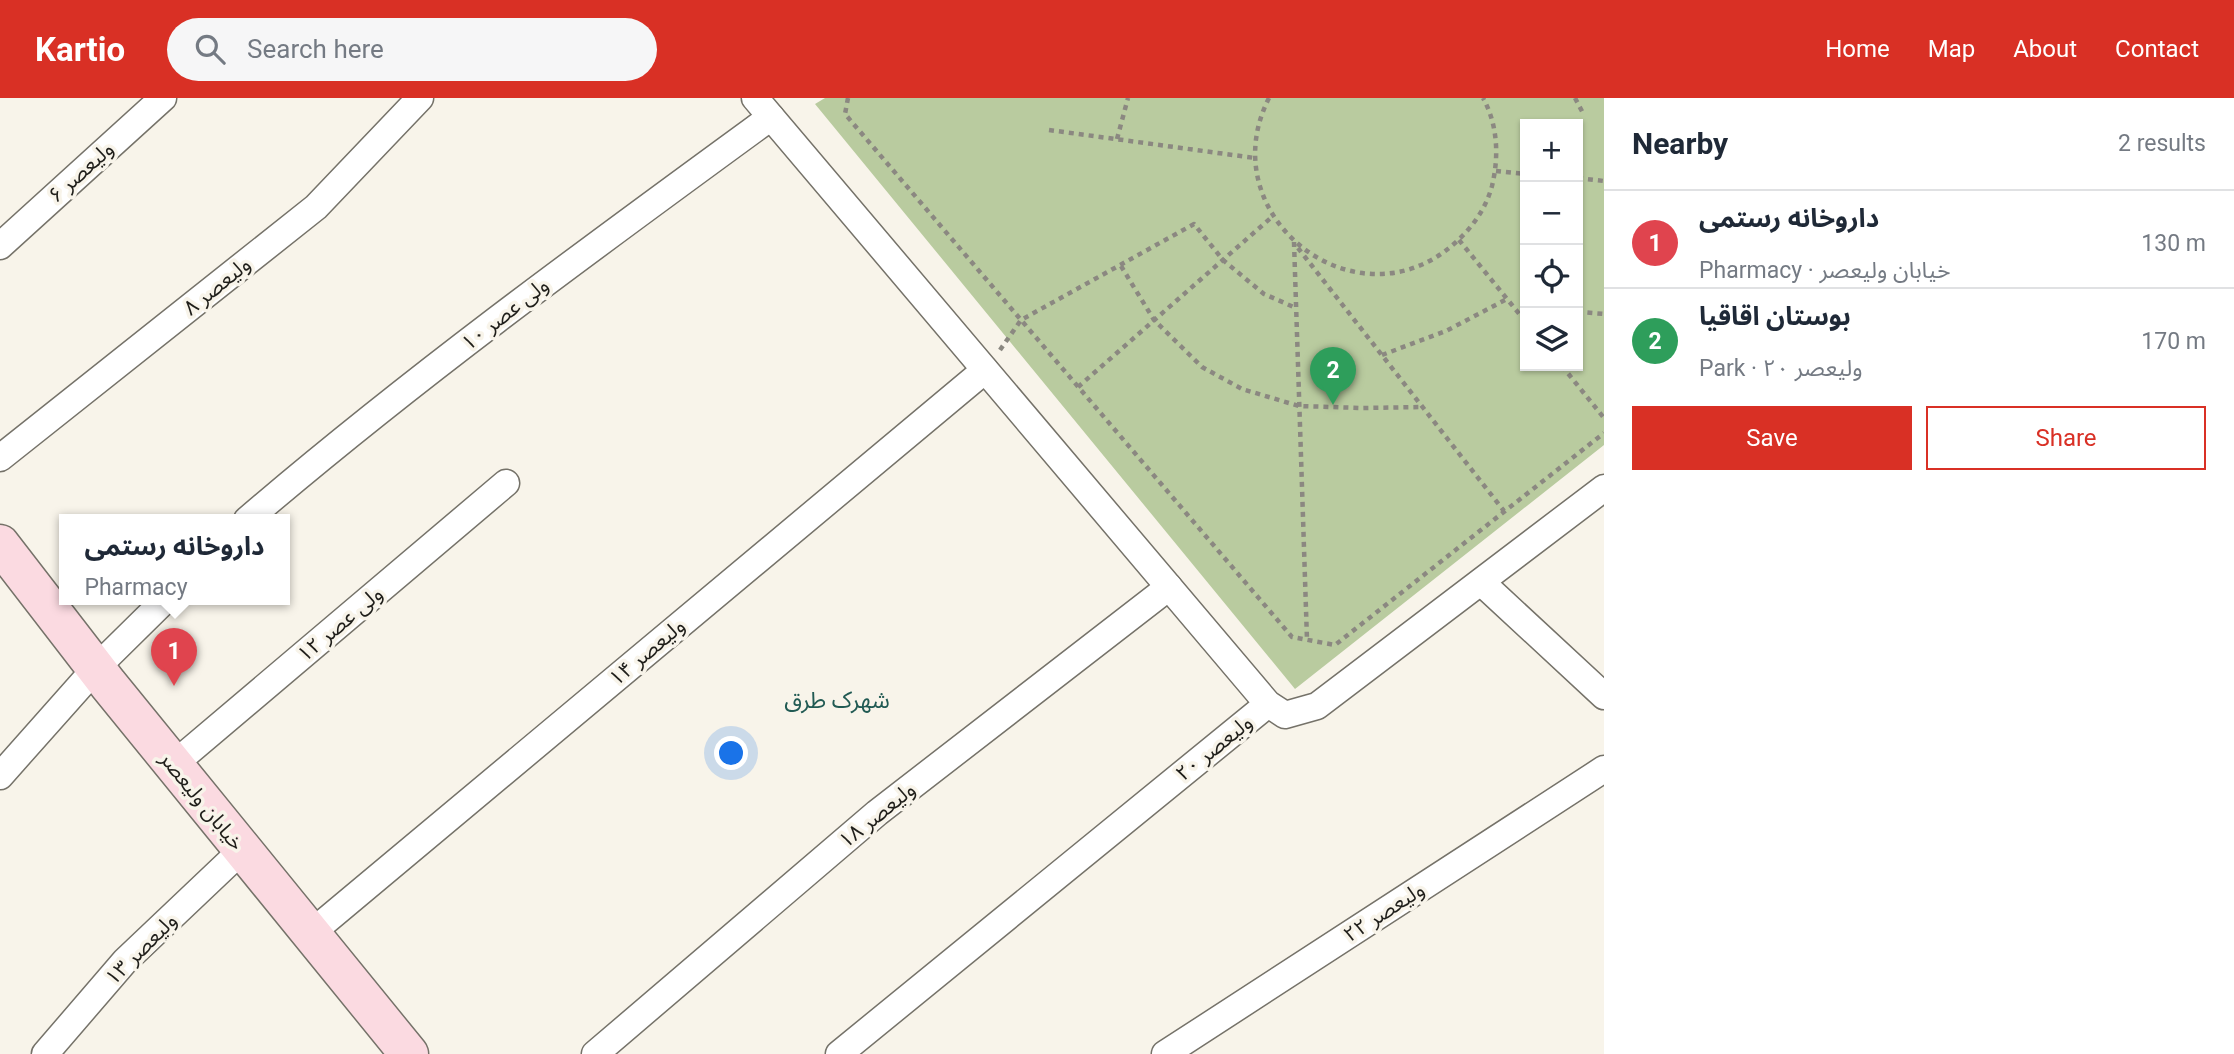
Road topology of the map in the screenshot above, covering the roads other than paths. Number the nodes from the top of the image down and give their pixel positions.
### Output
1 (163, 98) edge
2 (420, 98) edge
3 (763, 108) edge
4 (0, 246) edge
5 (985, 370) junction
6 (0, 458) edge
7 (506, 483) dead end
8 (1604, 488) edge
9 (254, 514) edge
10 (0, 544) edge
11 (1481, 582) junction
12 (1169, 587) junction
13 (160, 605) edge
14 (96, 668) junction
15 (1604, 696) edge
16 (1268, 704) junction
17 (173, 765) junction
18 (1604, 769) edge
19 (0, 776) edge
20 (242, 850) junction
21 (310, 934) junction
22 (400, 1051) edge
23 (45, 1054) edge
24 (595, 1054) edge
25 (839, 1054) edge
26 (1165, 1054) edge

1 - 4 street, ولیعصر ۶
2 - 6 street, ولیعصر ۸
3 - 5 street
3 - 9 street, ولی عصر ۱۰
5 - 12 street
5 - 21 street, ولیعصر ۱۴
7 - 17 street, ولی عصر ۱۲
8 - 11 street, ولیعصر ۲۰
10 - 14 street, خیابان ولیعصر
11 - 15 street
11 - 16 street, ولیعصر ۲۰
12 - 16 street
12 - 24 street, ولیعصر ۱۸
13 - 14 street
14 - 17 street, خیابان ولیعصر
14 - 19 street
16 - 25 street, ولیعصر ۲۰
17 - 20 street, خیابان ولیعصر
18 - 26 street, ولیعصر ۲۲
20 - 21 street, خیابان ولیعصر
20 - 23 street, ولیعصر ۱۳
21 - 22 street, خیابان ولیعصر

